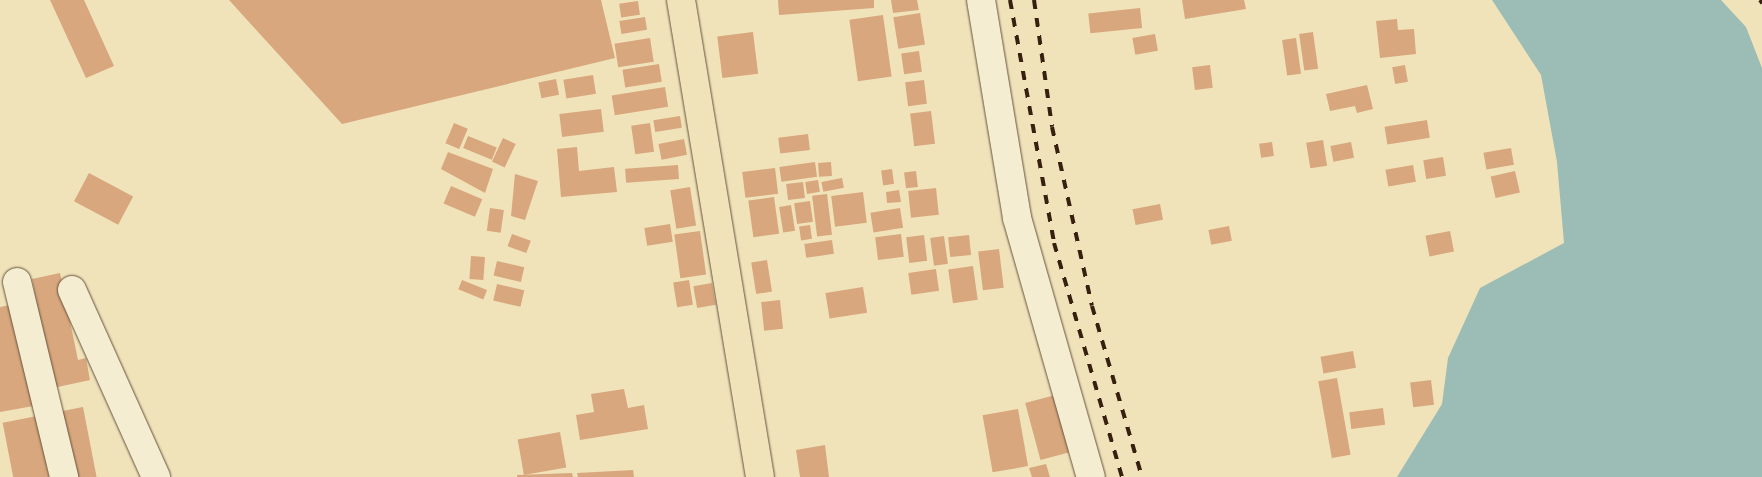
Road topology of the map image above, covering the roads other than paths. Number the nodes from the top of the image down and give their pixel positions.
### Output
1 (681, 0) edge
2 (981, 0) edge
3 (17, 282) dead end
4 (72, 290) dead end
5 (64, 477) edge
6 (156, 477) edge
7 (760, 477) edge
8 (1091, 477) edge

1 - 7 main road
2 - 8 street
3 - 5 street
4 - 6 street

